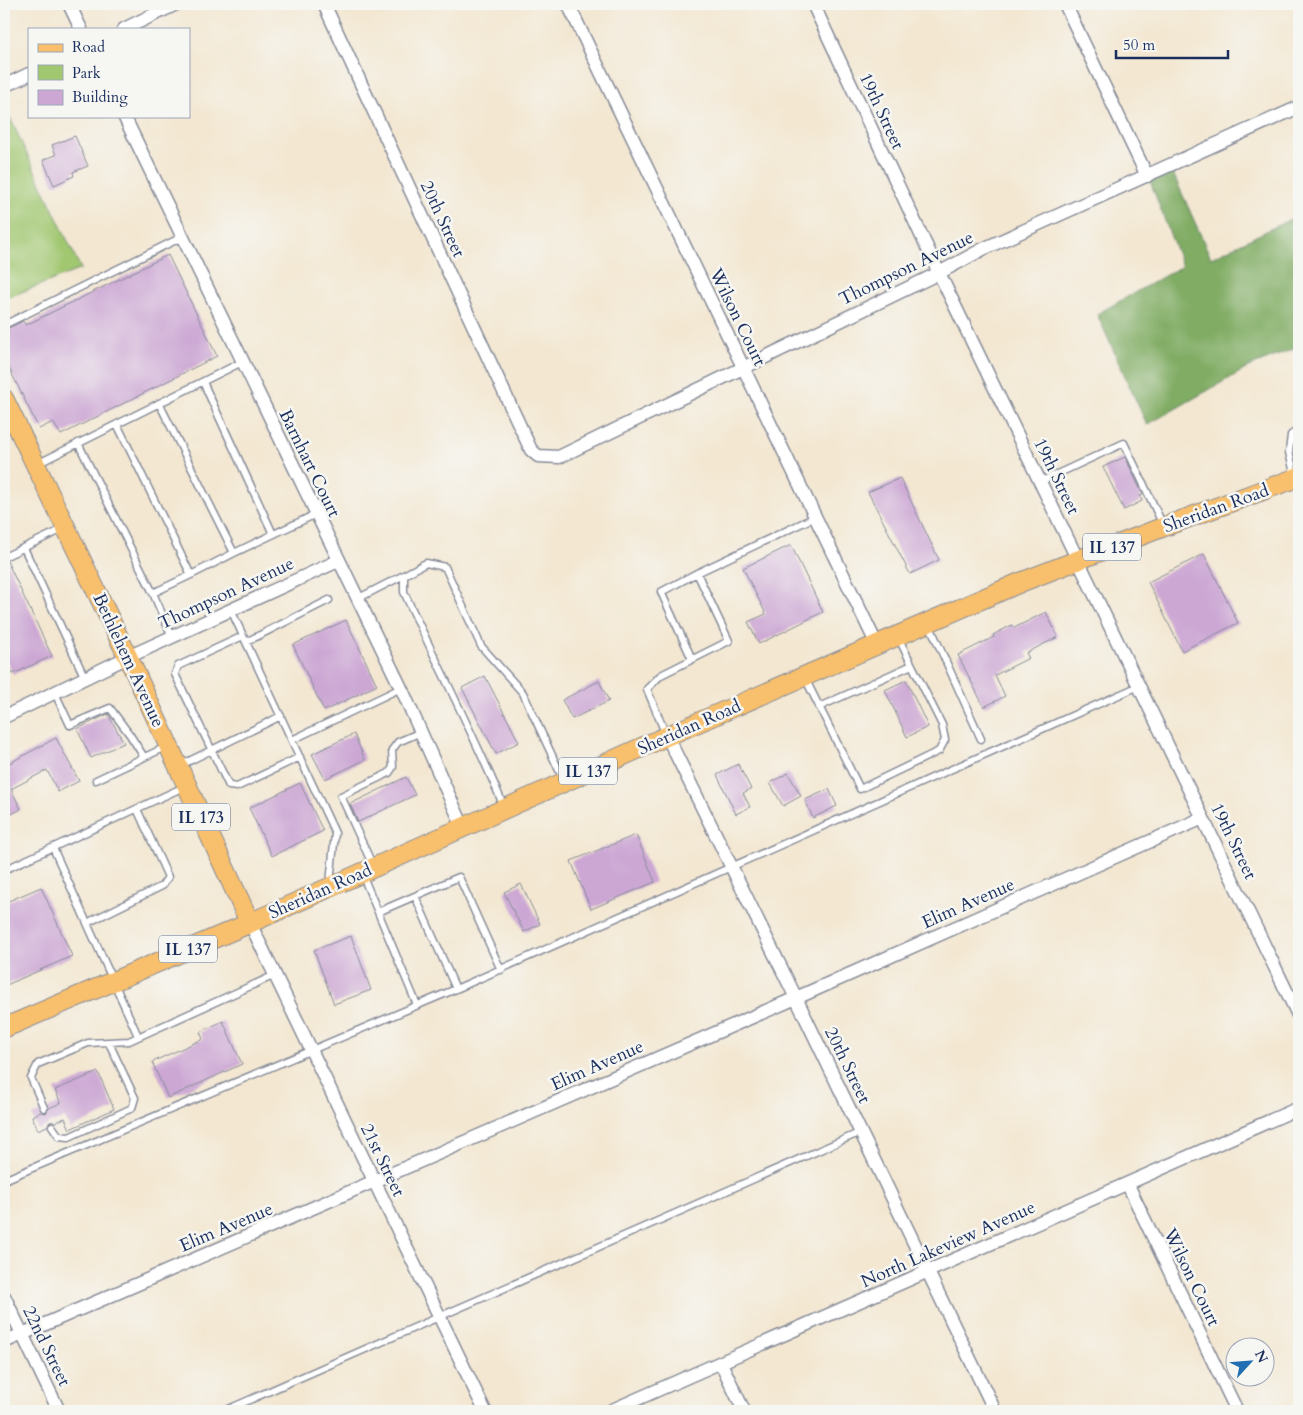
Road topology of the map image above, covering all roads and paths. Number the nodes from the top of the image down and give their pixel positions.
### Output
1 (69, 4) edge
2 (176, 4) edge
3 (324, 4) edge
4 (568, 4) edge
5 (813, 4) edge
6 (1065, 4) edge
7 (81, 28) edge
8 (126, 28) edge
9 (28, 74) edge
10 (4, 86) edge
11 (1299, 107) edge
12 (125, 118) edge
13 (1147, 176) junction
14 (182, 237) junction
15 (939, 273) junction
16 (4, 325) edge
17 (242, 362) junction
18 (743, 367) junction
19 (202, 382) junction
20 (4, 399) edge
21 (159, 403) junction
22 (117, 424) junction
23 (1299, 429) edge
24 (78, 443) junction
25 (531, 450) joint
26 (35, 465) junction
27 (1298, 481) edge
28 (1040, 482) junction
29 (316, 514) junction
30 (815, 517) junction
31 (1164, 526) junction
32 (66, 528) junction
33 (273, 534) junction
34 (24, 548) junction
35 (234, 553) junction
36 (4, 557) edge
37 (1078, 560) junction
38 (338, 561) junction
39 (697, 573) junction
40 (191, 575) junction
41 (404, 575) junction
42 (153, 593) junction
43 (357, 599) junction
44 (329, 600) dead end
45 (231, 610) junction
46 (928, 623) junction
47 (172, 637) junction
48 (898, 637) junction
49 (244, 639) junction
50 (877, 645) junction
51 (128, 657) junction
52 (692, 659) junction
53 (912, 665) junction
54 (804, 677) junction
55 (85, 678) junction
56 (1139, 686) junction
57 (401, 688) junction
58 (54, 693) junction
59 (820, 707) junction
60 (281, 716) junction
61 (4, 717) edge
62 (421, 732) junction
63 (667, 736) junction
64 (981, 739) dead end
65 (292, 740) junction
66 (169, 746) junction
67 (212, 750) junction
68 (144, 757) junction
69 (300, 757) junction
70 (178, 767) junction
71 (96, 780) dead end
72 (564, 782) junction
73 (187, 786) junction
74 (504, 808) junction
75 (137, 809) junction
76 (1203, 818) junction
77 (463, 826) junction
78 (53, 848) junction
79 (731, 867) junction
80 (4, 870) edge
81 (367, 870) junction
82 (330, 887) junction
83 (415, 896) junction
84 (378, 912) junction
85 (87, 923) junction
86 (250, 923) junction
87 (500, 970) junction
88 (275, 975) junction
89 (112, 981) junction
90 (456, 989) junction
91 (796, 998) junction
92 (417, 1005) junction
93 (1299, 1016) edge
94 (4, 1028) edge
95 (138, 1036) junction
96 (109, 1043) junction
97 (311, 1050) junction
98 (44, 1108) dead end
99 (1299, 1108) edge
100 (52, 1126) dead end
101 (861, 1132) junction
102 (4, 1180) edge
103 (374, 1182) junction
104 (1128, 1185) junction
105 (928, 1272) junction
106 (4, 1296) edge
107 (440, 1317) junction
108 (22, 1334) junction
109 (4, 1342) edge
110 (721, 1363) junction
111 (60, 1411) edge
112 (224, 1411) edge
113 (485, 1411) edge
114 (610, 1411) edge
115 (744, 1411) edge
116 (995, 1411) edge
117 (1237, 1411) edge

1 - 7 street
2 - 8 street
3 - 25 street, 20th Street
4 - 18 street, Wilson Court
5 - 15 street, 19th Street
6 - 13 street
9 - 10 street
11 - 13 street, Thompson Avenue
12 - 14 street, Barnhart Court
13 - 15 street, Thompson Avenue
14 - 16 lane
14 - 17 street, Barnhart Court
15 - 18 street, Thompson Avenue
15 - 28 street, 19th Street
17 - 19 lane
17 - 29 street, Barnhart Court
18 - 25 street, Thompson Avenue
18 - 30 street, Wilson Court
19 - 21 lane
19 - 33 lane
20 - 26 main road, Bethlehem Avenue / IL 173
21 - 22 lane
21 - 35 lane
22 - 24 lane
22 - 40 lane
23 - 27 lane
24 - 26 lane
24 - 42 lane
26 - 32 main road, Bethlehem Avenue / IL 173
27 - 31 main road, Sheridan Road / IL 137
28 - 31 lane
28 - 37 street, 19th Street
29 - 33 lane
29 - 38 street, Barnhart Court
30 - 39 lane
30 - 50 street, Wilson Court
31 - 37 main road, Sheridan Road / IL 137
32 - 34 lane
32 - 51 main road, Bethlehem Avenue / IL 173
33 - 35 lane
34 - 36 lane
34 - 55 lane
35 - 40 lane
37 - 46 main road, Sheridan Road / IL 137
37 - 56 street, 19th Street
38 - 43 street, Barnhart Court
38 - 45 street, Thompson Avenue
39 - 52 lane
39 - 52 lane
40 - 42 lane
41 - 43 lane
41 - 72 lane
41 - 74 lane
42 - 47 lane
43 - 57 street, Barnhart Court
44 - 49 lane
45 - 47 street, Thompson Avenue
45 - 49 lane
46 - 48 main road, Sheridan Road / IL 137
46 - 64 lane
47 - 51 street, Thompson Avenue
48 - 50 main road, Sheridan Road / IL 137
48 - 53 lane
49 - 60 lane
49 - 67 lane
50 - 54 main road, Sheridan Road / IL 137
51 - 55 street, Thompson Avenue
51 - 66 main road, Bethlehem Avenue / IL 173
52 - 63 lane
53 - 59 lane
53 - 59 lane
54 - 59 lane
54 - 63 main road, Sheridan Road / IL 137
55 - 58 street, Thompson Avenue
56 - 76 street, 19th Street
56 - 79 lane
57 - 62 street, Barnhart Court
57 - 65 lane
58 - 61 street, Thompson Avenue
58 - 68 lane
60 - 65 lane
60 - 67 lane
62 - 77 street, Barnhart Court
62 - 81 lane
63 - 72 main road, Sheridan Road / IL 137
63 - 79 street, 20th Street
65 - 69 lane
66 - 68 lane
66 - 70 main road, Bethlehem Avenue / IL 173
67 - 69 lane
67 - 70 lane
68 - 71 lane
69 - 82 lane
70 - 73 main road, Bethlehem Avenue / IL 173
72 - 74 main road, Sheridan Road / IL 137
73 - 75 lane
73 - 86 main road, Bethlehem Avenue / IL 173
74 - 77 main road, Sheridan Road / IL 137
75 - 78 lane
75 - 85 lane
76 - 91 street, Elim Avenue
76 - 93 street, 19th Street
77 - 81 main road, Sheridan Road / IL 137
78 - 80 lane
78 - 85 lane
79 - 87 lane
79 - 91 street, 20th Street
81 - 82 main road, Sheridan Road / IL 137
81 - 84 lane
82 - 86 main road, Sheridan Road / IL 137
83 - 84 lane
83 - 87 lane
83 - 90 lane
84 - 92 lane
85 - 89 lane
86 - 88 street, 21st Street
86 - 89 main road, Sheridan Road / IL 137
87 - 90 lane
88 - 95 lane
88 - 97 street, 21st Street
89 - 94 main road, Sheridan Road / IL 137
89 - 95 lane
90 - 92 lane
91 - 101 street, 20th Street
91 - 103 street, Elim Avenue
92 - 97 lane
95 - 96 lane
96 - 98 lane
96 - 100 lane
97 - 102 lane
97 - 103 street, 21st Street
99 - 104 street, North Lakeview Avenue
101 - 105 street, 20th Street
101 - 107 lane
103 - 107 street, 21st Street
103 - 108 street, Elim Avenue
104 - 105 street, North Lakeview Avenue
104 - 117 street, Wilson Court
105 - 110 street, North Lakeview Avenue
105 - 116 street, 20th Street
106 - 108 street, 22nd Street
107 - 112 lane
107 - 113 street, 21st Street
108 - 109 street, Elim Avenue
108 - 111 street, 22nd Street
110 - 114 street, North Lakeview Avenue
110 - 115 street

